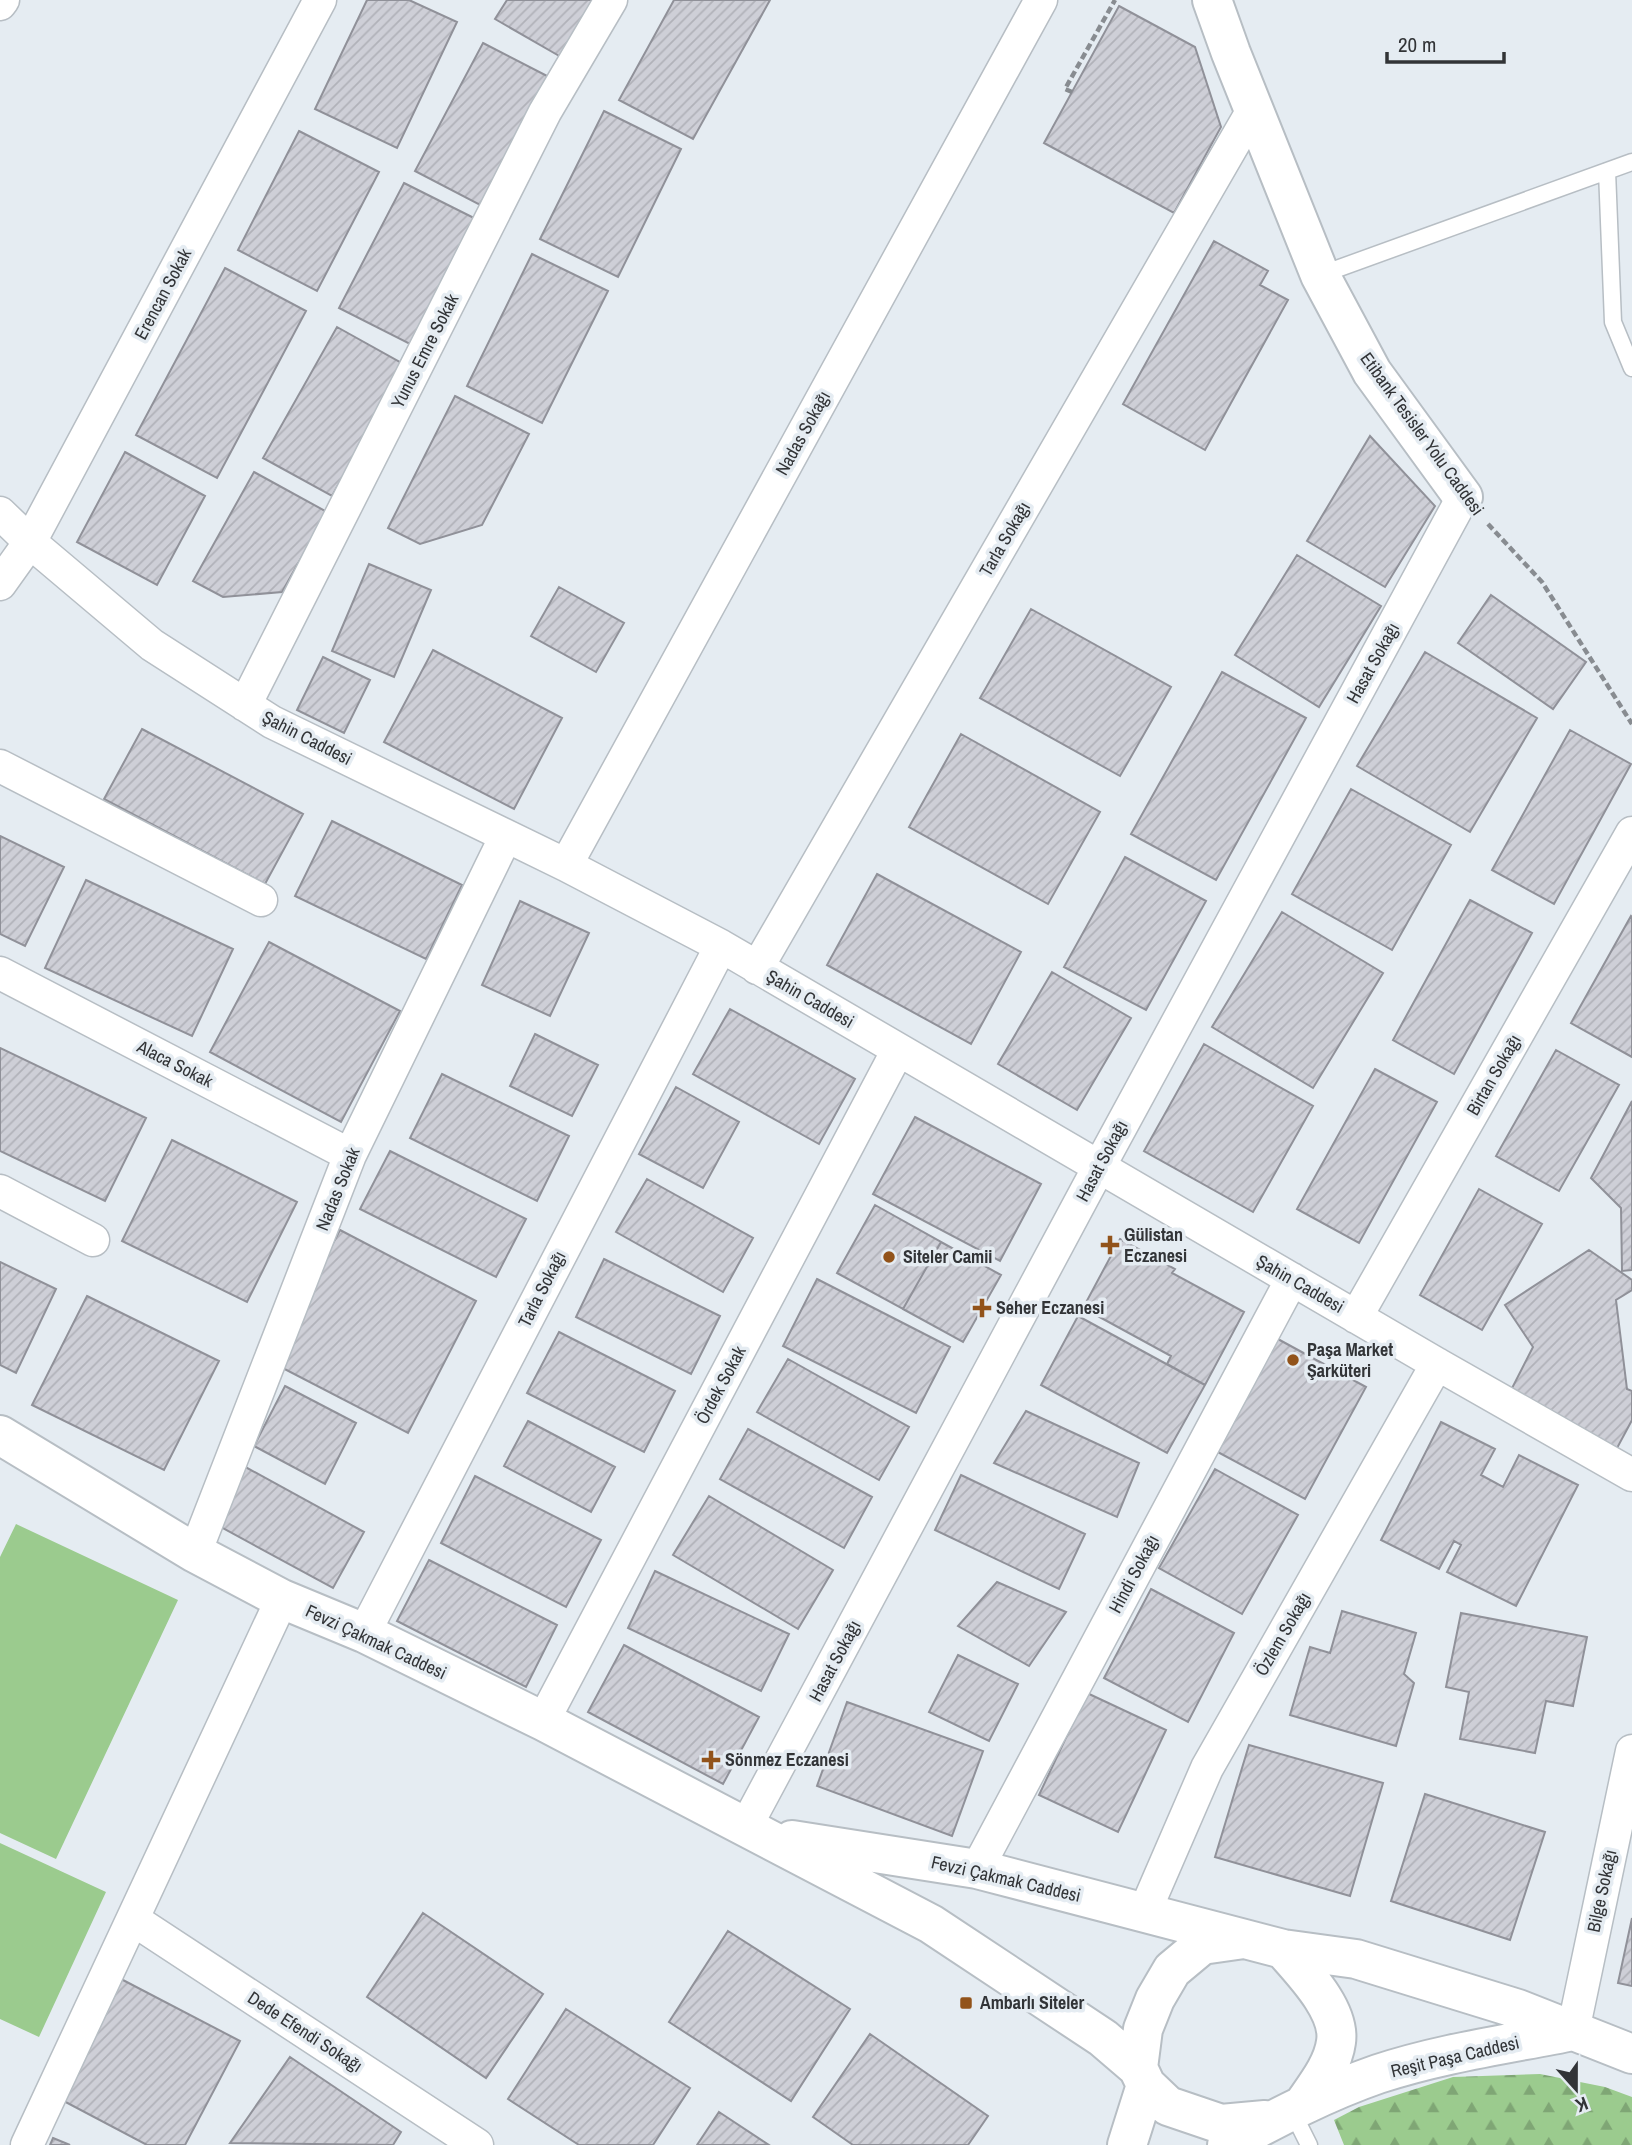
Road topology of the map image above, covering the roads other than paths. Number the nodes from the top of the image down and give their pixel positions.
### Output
1 (320, 0) edge
2 (611, 0) edge
3 (1041, 0) edge
4 (1212, 0) edge
5 (1253, 110) junction
6 (1632, 162) edge
7 (1608, 171) junction
8 (1320, 275) junction
9 (1632, 368) edge
10 (1463, 497) joint
11 (0, 513) edge
12 (30, 542) junction
13 (0, 584) edge
14 (245, 705) junction
15 (0, 766) edge
16 (1632, 833) edge
17 (506, 836) junction
18 (566, 865) junction
19 (261, 900) dead end
20 (721, 946) junction
21 (757, 968) junction
22 (0, 973) edge
23 (898, 1050) junction
24 (350, 1155) junction
25 (1099, 1167) junction
26 (0, 1191) edge
27 (93, 1240) dead end
28 (1292, 1279) junction
29 (1356, 1317) junction
30 (1437, 1364) junction
31 (0, 1435) edge
32 (1632, 1475) edge
33 (195, 1553) junction
34 (282, 1599) junction
35 (364, 1633) junction
36 (543, 1721) junction
37 (1632, 1751) edge
38 (753, 1832) junction
39 (977, 1869) junction
40 (1145, 1911) junction
41 (134, 1920) junction
42 (1266, 1944) junction
43 (1573, 2031) junction
44 (1632, 2054) edge
45 (1142, 2076) junction
46 (1291, 2111) junction
47 (27, 2145) edge
48 (477, 2145) edge
49 (1128, 2145) edge
50 (1227, 2145) edge
51 (1309, 2145) edge

1 - 12 street, Erencan Sokak
2 - 14 street, Yunus Emre Sokak
3 - 18 street, Nadas Sokağı
4 - 5 main road, Etibank Tesisler Yolu Caddesi
5 - 8 main road, Etibank Tesisler Yolu Caddesi
5 - 21 street, Tarla Sokağı
6 - 7 lane
7 - 8 lane
7 - 9 lane
8 - 10 main road, Etibank Tesisler Yolu Caddesi
10 - 25 street, Hasat Sokağı
11 - 12 street, Şahin Caddesi
12 - 13 street, Erencan Sokak
12 - 14 street, Şahin Caddesi
14 - 17 street, Şahin Caddesi
15 - 19 street
16 - 29 street, Birtan Sokağı
17 - 18 street, Şahin Caddesi
17 - 24 street, Nadas Sokak
18 - 20 street, Şahin Caddesi
20 - 21 street, Şahin Caddesi
20 - 35 street, Tarla Sokağı
21 - 23 street, Şahin Caddesi
22 - 24 street, Alaca Sokak
23 - 25 street, Şahin Caddesi
23 - 36 street, Ördek Sokak
24 - 33 street, Nadas Sokak
25 - 28 street, Şahin Caddesi
25 - 38 street, Hasat Sokağı
26 - 27 street
28 - 29 street, Şahin Caddesi
28 - 39 street, Hindi Sokağı
29 - 30 street, Şahin Caddesi
30 - 32 street, Şahin Caddesi
30 - 40 street, Özlem Sokağı
31 - 33 main road, Fevzi Çakmak Caddesi
33 - 34 main road, Fevzi Çakmak Caddesi
34 - 35 main road, Fevzi Çakmak Caddesi
34 - 41 street
35 - 36 main road, Fevzi Çakmak Caddesi
36 - 38 main road, Fevzi Çakmak Caddesi
37 - 43 street, Bilge Sokağı
38 - 39 main road, Fevzi Çakmak Caddesi
38 - 45 main road, Fevzi Çakmak Caddesi
39 - 40 main road, Fevzi Çakmak Caddesi
40 - 42 main road, Fevzi Çakmak Caddesi
41 - 47 street
41 - 48 street, Dede Efendi Sokağı
42 - 43 main road, Reşit Paşa Caddesi
42 - 45 main road
42 - 46 main road
43 - 44 main road, Reşit Paşa Caddesi
43 - 46 main road, Reşit Paşa Caddesi
45 - 46 main road
45 - 49 main road
46 - 50 main road, Reşit Paşa Caddesi
46 - 51 lane

